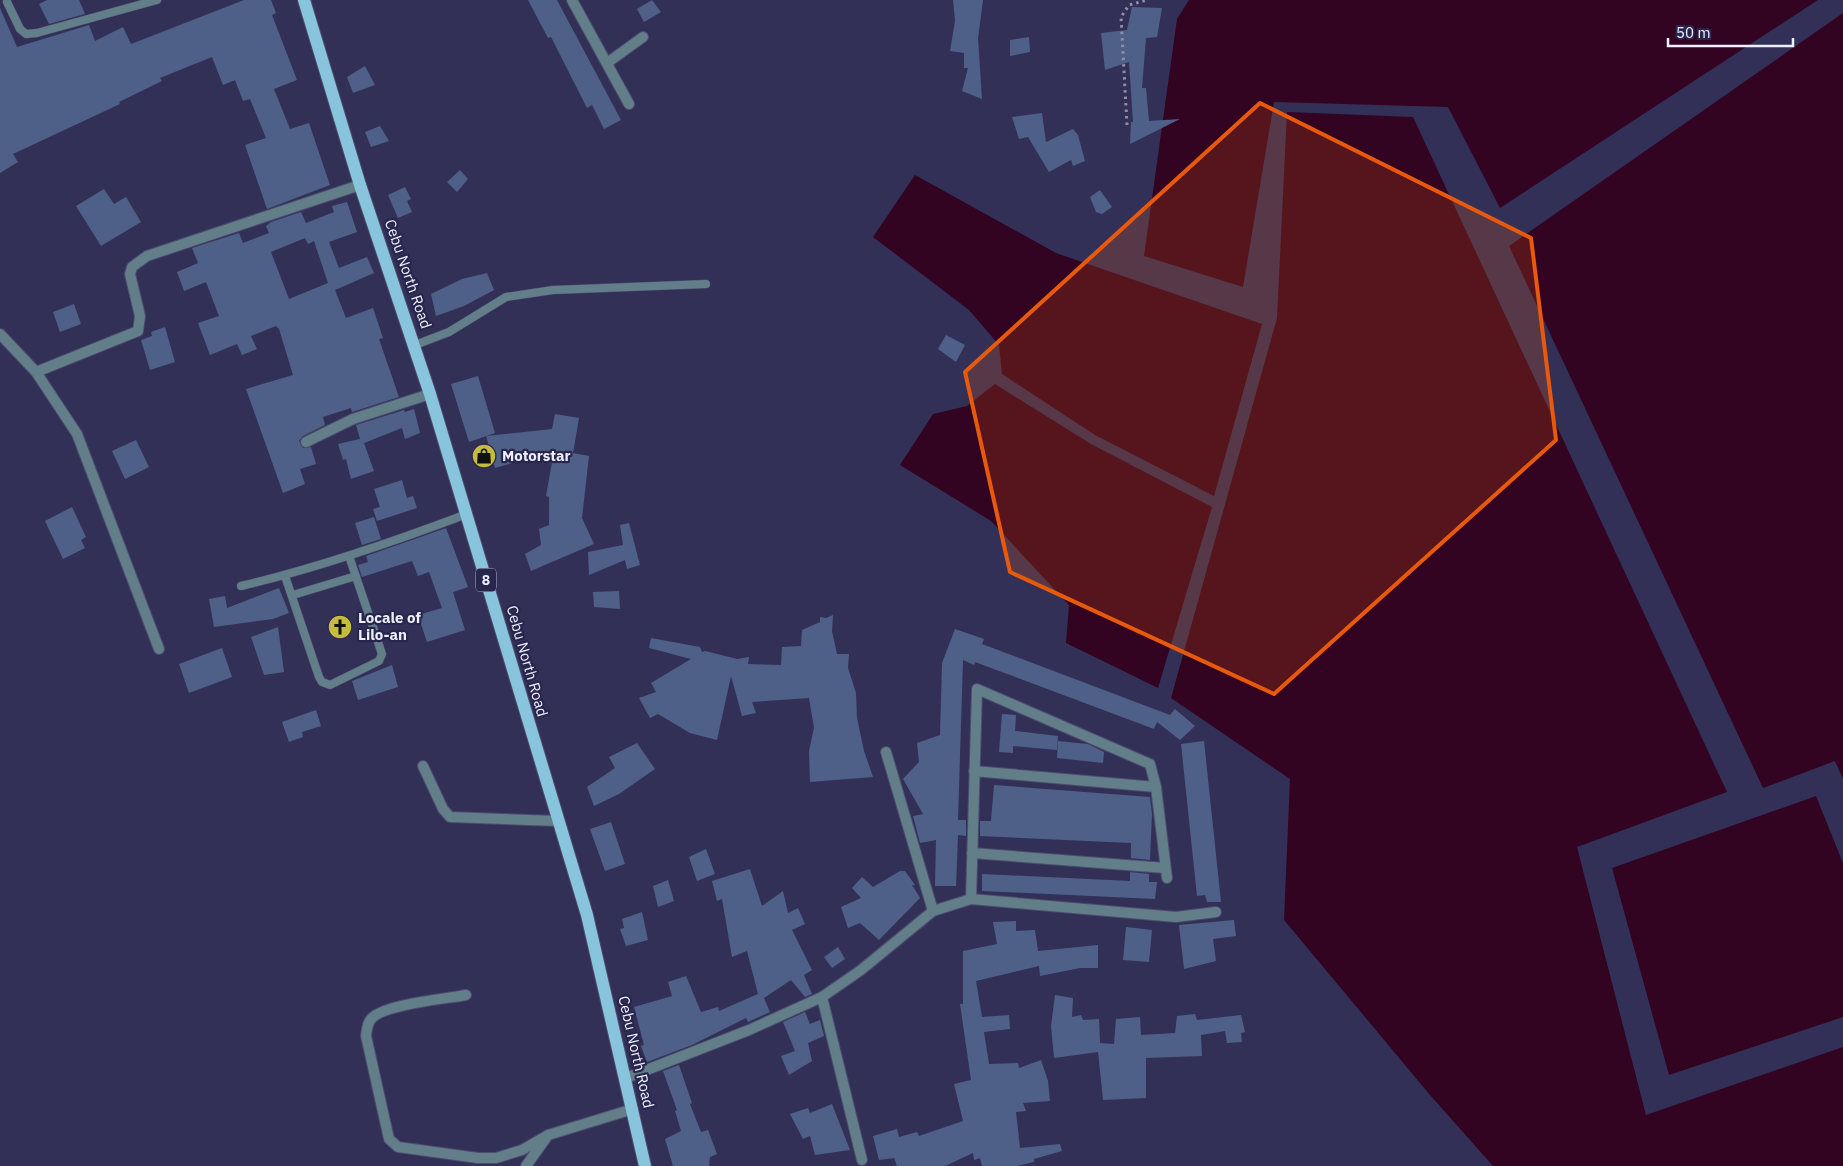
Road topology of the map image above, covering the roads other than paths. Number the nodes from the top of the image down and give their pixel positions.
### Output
1 (157, 0) edge
2 (304, 0) edge
3 (572, 0) edge
4 (7, 2) dead end
5 (643, 37) dead end
6 (607, 63) junction
7 (629, 104) dead end
8 (360, 185) junction
9 (706, 284) dead end
10 (0, 334) edge
11 (415, 345) junction
12 (36, 372) junction
13 (430, 394) junction
14 (306, 442) dead end
15 (466, 514) junction
16 (350, 556) junction
17 (285, 576) junction
18 (356, 576) junction
19 (241, 586) dead end
20 (293, 596) junction
21 (159, 650) dead end
22 (886, 752) dead end
23 (422, 766) dead end
24 (974, 771) junction
25 (1156, 787) junction
26 (558, 821) junction
27 (972, 853) junction
28 (971, 899) junction
29 (933, 911) junction
30 (1216, 912) dead end
31 (466, 995) dead end
32 (822, 997) junction
33 (626, 1078) junction
34 (633, 1109) junction
35 (548, 1135) junction
36 (862, 1160) dead end
37 (526, 1166) edge
38 (645, 1166) edge

1 - 4 lane
2 - 8 main road, Cebu North Road / 8
3 - 6 street
5 - 6 street
6 - 7 street
8 - 11 main road, Cebu North Road / 8
8 - 12 street
9 - 11 lane
10 - 12 street
11 - 13 main road, Cebu North Road / 8
12 - 21 street
13 - 14 street
13 - 15 main road, Cebu North Road / 8
15 - 16 lane
15 - 26 main road, Cebu North Road / 8
16 - 17 lane
16 - 18 lane
17 - 19 lane
17 - 20 lane
18 - 20 lane
18 - 20 lane
22 - 29 street
23 - 26 street
24 - 25 street
24 - 25 street
24 - 27 street
25 - 27 street
26 - 33 main road, Cebu North Road / 8
27 - 28 street
28 - 29 street
28 - 30 street
29 - 32 street
31 - 35 street
32 - 33 street
32 - 36 street
33 - 34 main road, Cebu North Road / 8
34 - 35 street
34 - 38 main road, Cebu North Road / 8
35 - 37 street

